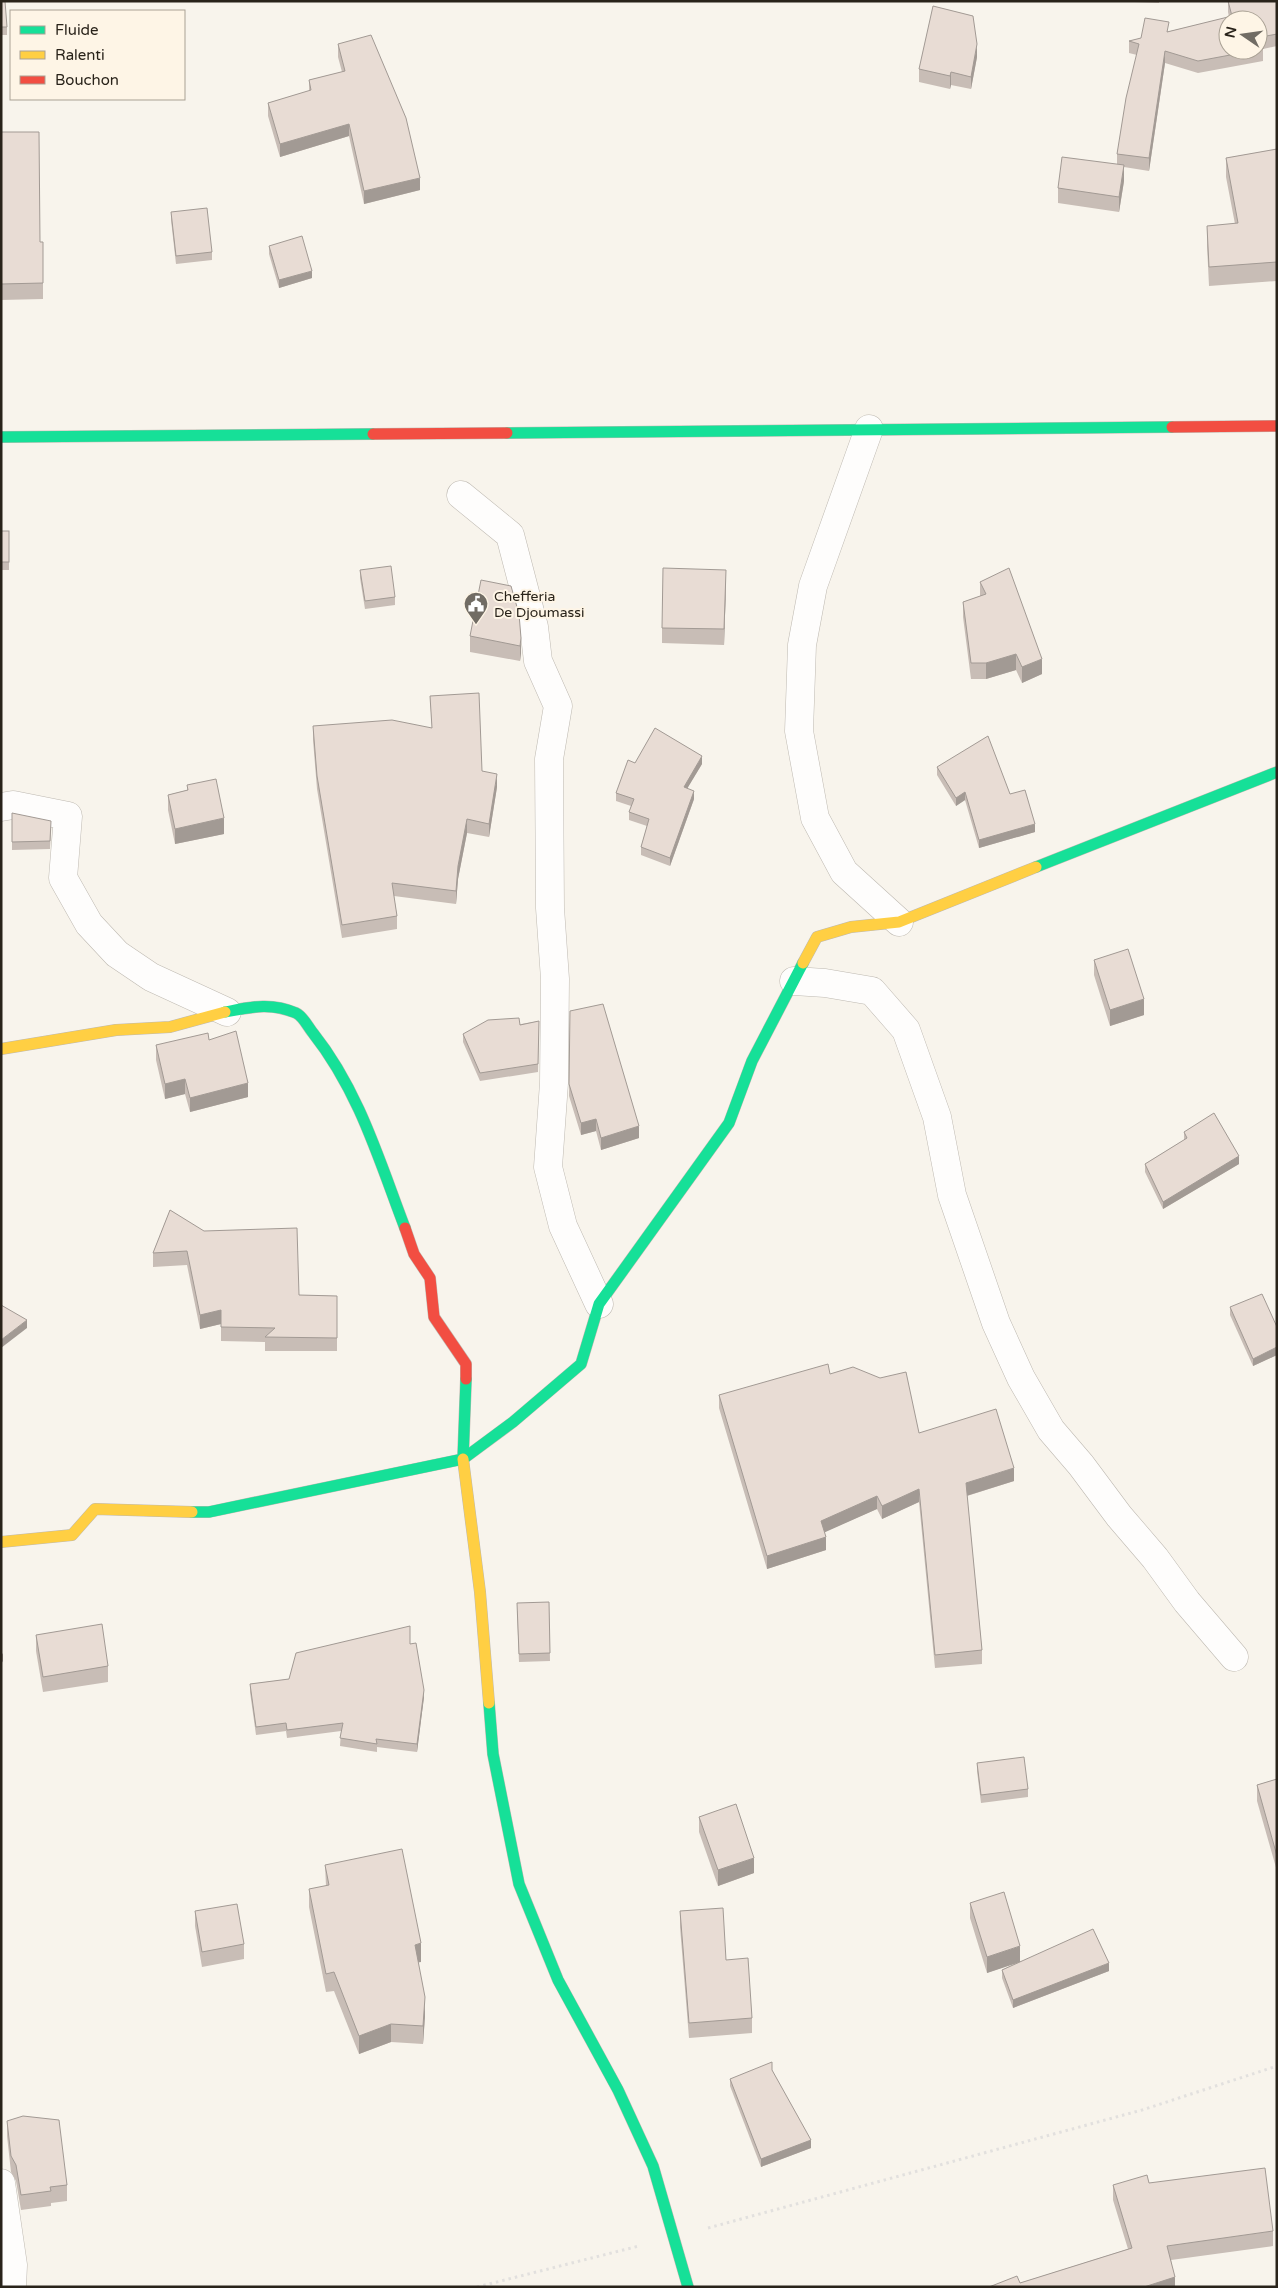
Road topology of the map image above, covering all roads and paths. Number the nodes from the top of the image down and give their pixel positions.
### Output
1 (1277, 426) edge
2 (869, 429) junction
3 (1, 437) edge
4 (461, 495) dead end
5 (1277, 772) edge
6 (1, 807) edge
7 (899, 922) junction
8 (794, 981) junction
9 (227, 1012) junction
10 (1, 1049) edge
11 (599, 1304) junction
12 (463, 1459) junction
13 (1, 1542) edge
14 (1234, 1657) dead end
15 (1277, 2066) edge
16 (1, 2183) edge
17 (673, 2237) junction
18 (12, 2287) edge
19 (477, 2287) edge
20 (688, 2287) edge

1 - 2 street
2 - 3 street
2 - 7 street
4 - 11 street
5 - 7 street
6 - 9 street
7 - 8 street
8 - 11 street
8 - 14 street
9 - 10 street
9 - 12 street
11 - 12 street
12 - 13 street
12 - 17 street
15 - 17 path
16 - 18 street
17 - 19 path
17 - 20 street

